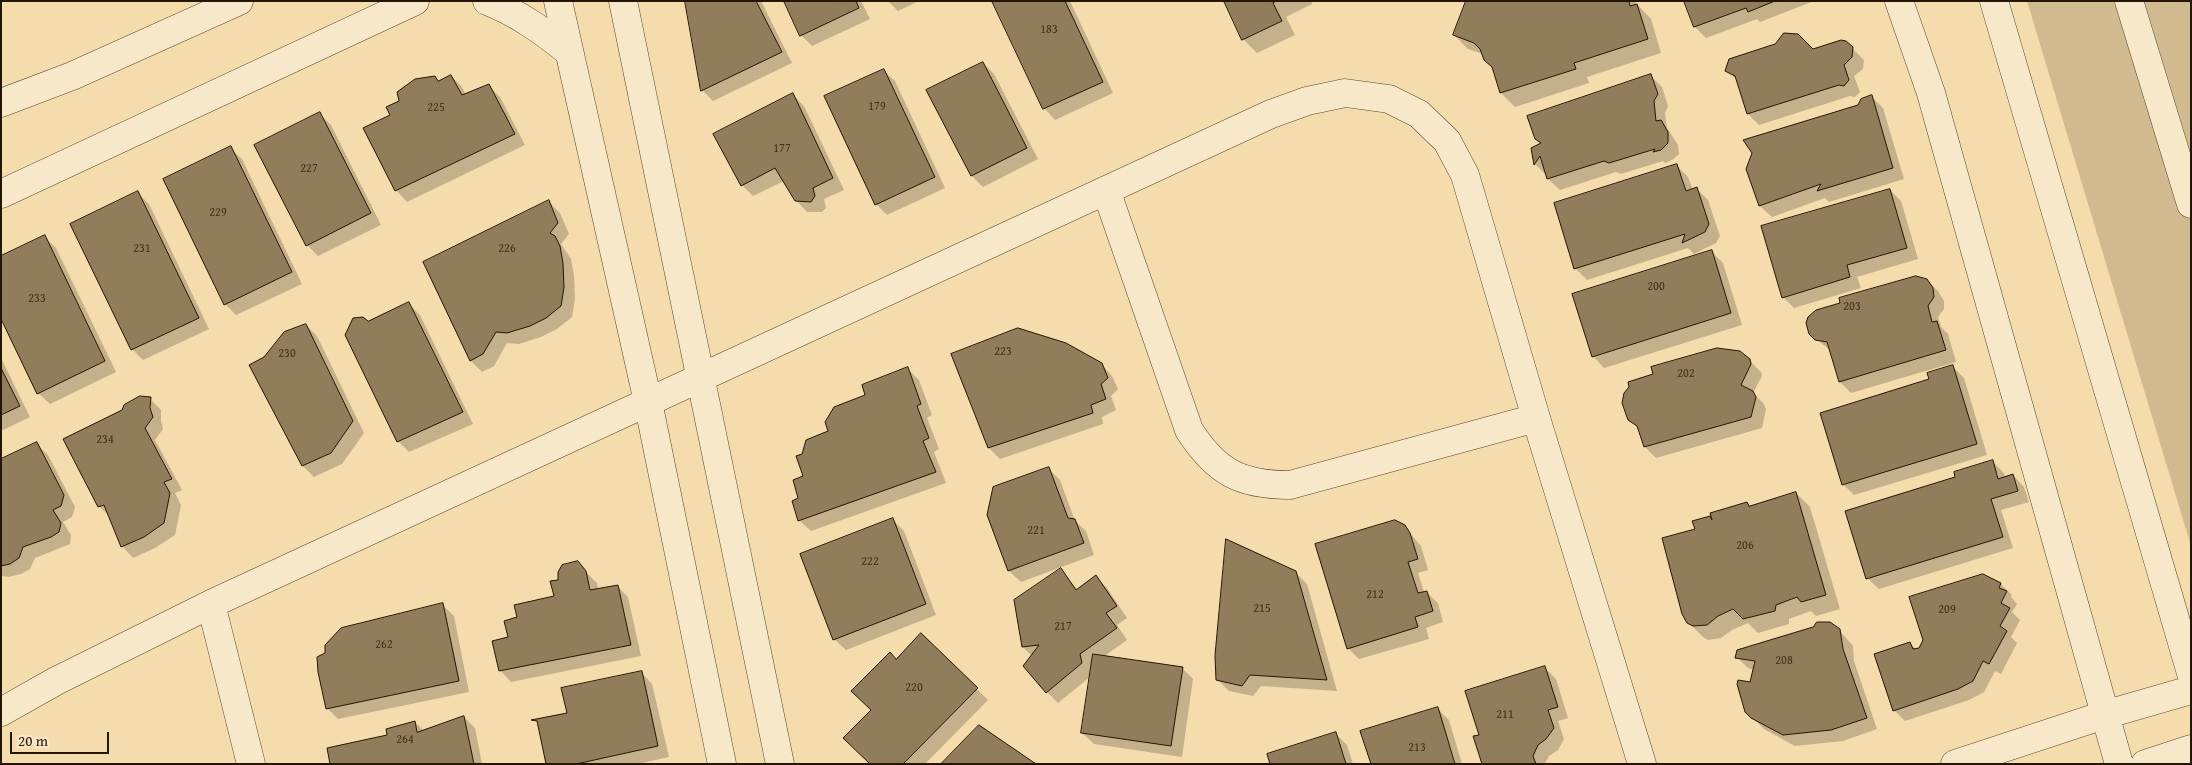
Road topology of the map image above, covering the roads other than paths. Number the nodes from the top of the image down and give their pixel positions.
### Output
1 (239, 1) edge
2 (415, 1) edge
3 (487, 1) edge
4 (558, 1) edge
5 (623, 1) edge
6 (1899, 1) edge
7 (1994, 1) edge
8 (2129, 1) edge
9 (569, 52) junction
10 (1, 103) edge
11 (1106, 190) junction
12 (1, 194) edge
13 (2191, 204) edge
14 (701, 377) junction
15 (648, 402) junction
16 (1536, 418) junction
17 (211, 604) junction
18 (2191, 673) edge
19 (2191, 690) edge
20 (1, 712) edge
21 (2104, 715) junction
22 (2191, 749) edge
23 (251, 764) edge
24 (722, 764) edge
25 (780, 764) edge
26 (1642, 764) edge
27 (1954, 764) edge
28 (2118, 764) edge
29 (2145, 764) edge

1 - 10 street
2 - 12 street
3 - 9 street
4 - 9 street
5 - 14 street
6 - 21 street
7 - 18 street
8 - 13 street
9 - 15 street
11 - 14 street
11 - 16 street
11 - 16 street
14 - 15 street
14 - 25 street
15 - 17 street
15 - 24 street
16 - 26 street
17 - 20 street
17 - 23 street
19 - 21 street
21 - 27 street
21 - 28 street
22 - 29 street

